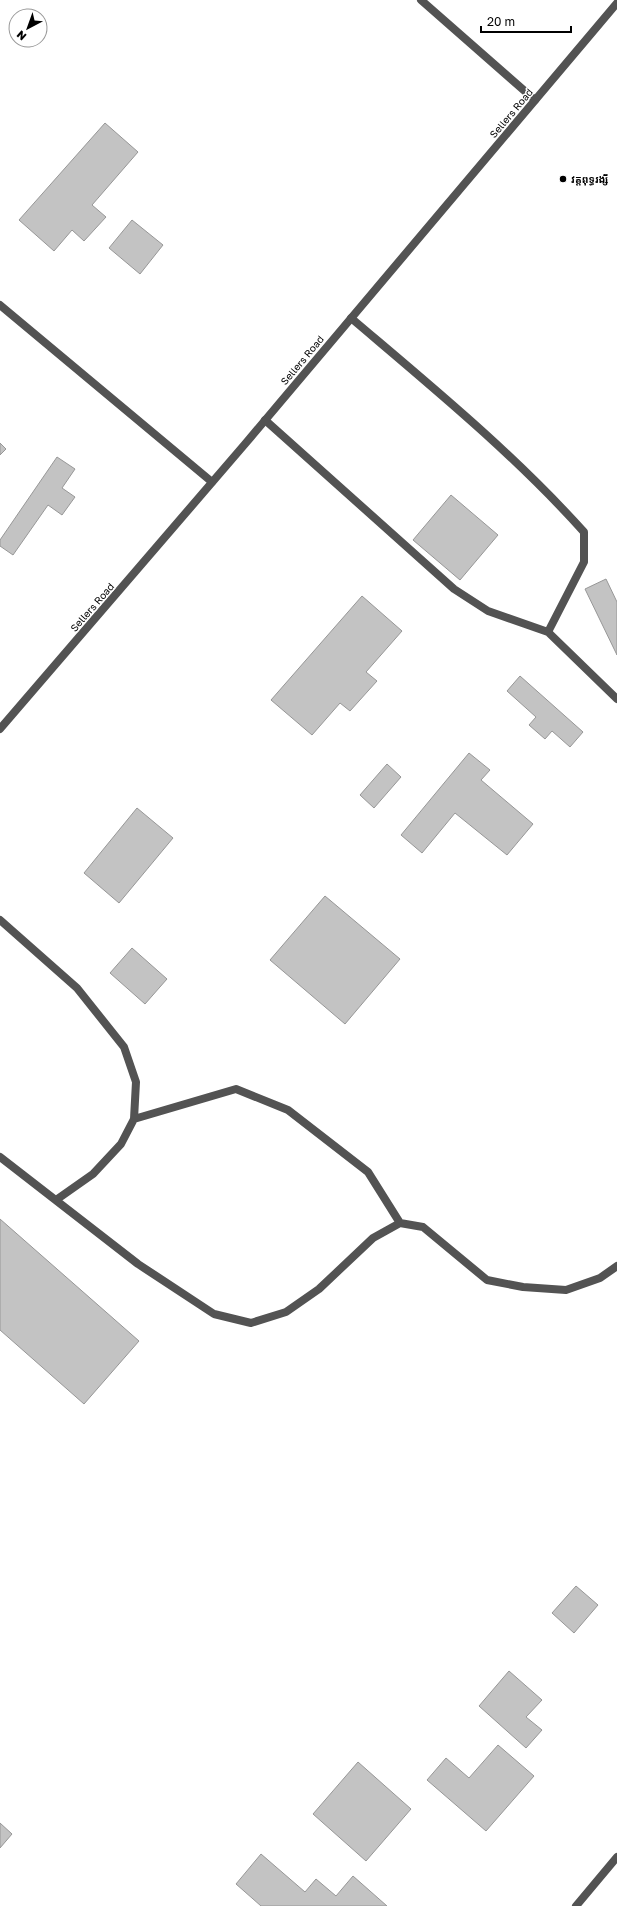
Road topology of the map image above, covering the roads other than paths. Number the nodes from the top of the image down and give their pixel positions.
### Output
1 (421, 0) edge
2 (617, 3) edge
3 (535, 100) junction
4 (0, 305) edge
5 (351, 318) junction
6 (265, 420) junction
7 (212, 482) junction
8 (548, 632) junction
9 (617, 699) edge
10 (0, 729) edge
11 (0, 920) edge
12 (134, 1118) junction
13 (0, 1157) edge
14 (56, 1200) junction
15 (400, 1222) junction
16 (617, 1266) edge
17 (617, 1857) edge
18 (576, 1906) edge

1 - 3 street
2 - 3 street, Sellers Road
3 - 5 street, Sellers Road
4 - 7 street
5 - 6 street, Sellers Road
5 - 8 street
6 - 7 street, Sellers Road
6 - 8 street
7 - 10 street, Sellers Road
8 - 9 street
11 - 12 street
12 - 14 street
12 - 15 street
13 - 14 street
14 - 15 street
15 - 16 street
17 - 18 street

